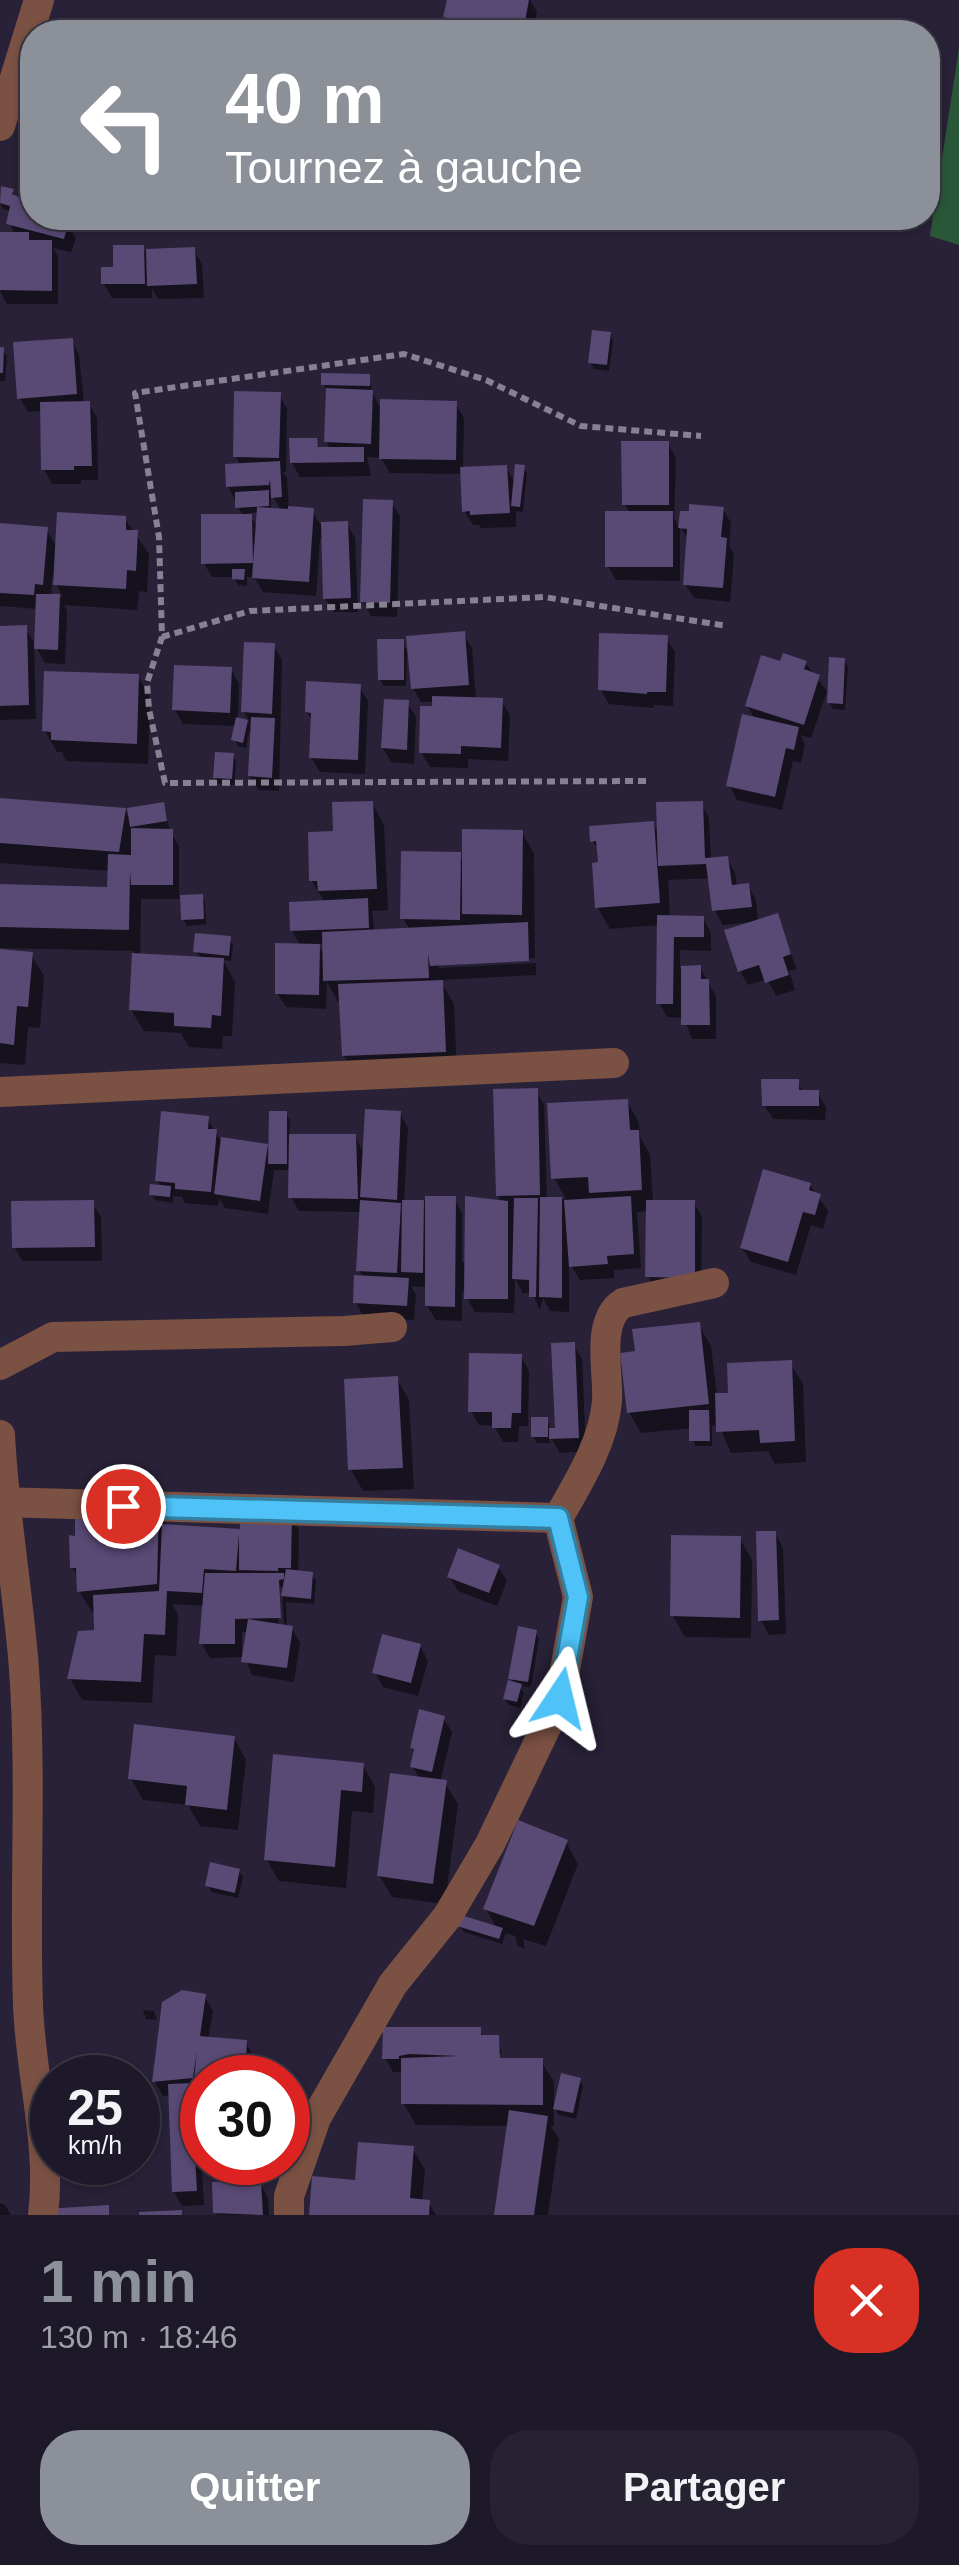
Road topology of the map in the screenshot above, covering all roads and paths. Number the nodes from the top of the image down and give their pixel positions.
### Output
1 (20, 61) edge
2 (0, 126) edge
3 (702, 436) dead end
4 (727, 626) dead end
5 (162, 638) junction
6 (646, 781) dead end
7 (614, 1063) dead end
8 (0, 1092) edge
9 (714, 1283) dead end
10 (392, 1327) dead end
11 (0, 1364) edge
12 (0, 1435) edge
13 (2, 1502) edge
14 (558, 1518) junction
15 (43, 2215) edge
16 (289, 2215) edge

1 - 2 street
3 - 5 path
4 - 5 path
5 - 6 path
7 - 8 street
9 - 14 street
10 - 11 street
12 - 13 street
13 - 14 street
13 - 15 street
14 - 16 street

